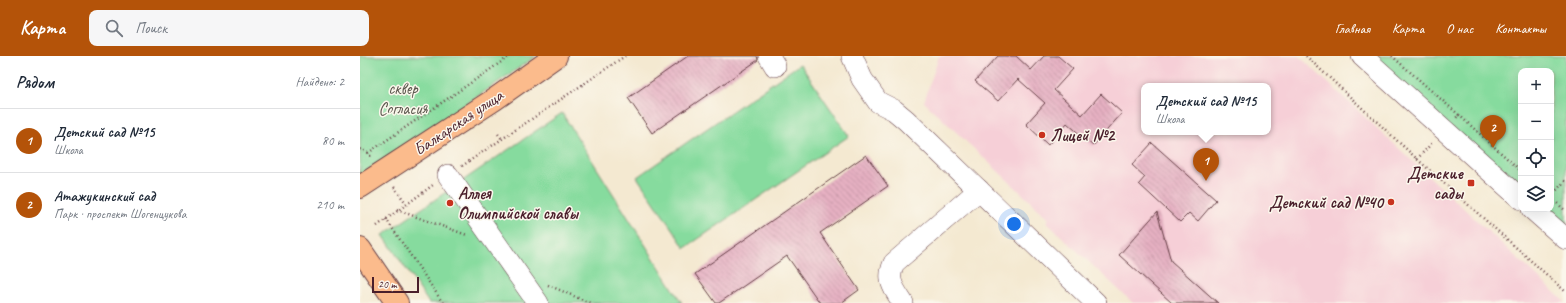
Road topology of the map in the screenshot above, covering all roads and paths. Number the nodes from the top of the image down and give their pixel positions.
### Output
1 (510, 56) edge
2 (556, 56) edge
3 (626, 56) edge
4 (852, 56) edge
5 (1306, 56) edge
6 (1362, 56) edge
7 (1392, 56) edge
8 (1459, 115) junction
9 (1453, 121) dead end
10 (498, 134) dead end
11 (502, 139) junction
12 (1432, 143) dead end
13 (360, 149) edge
14 (368, 153) junction
15 (1417, 159) junction
16 (375, 161) dead end
17 (1518, 167) edge
18 (448, 175) junction
19 (1566, 180) edge
20 (392, 185) dead end
21 (360, 187) edge
22 (979, 190) junction
23 (1554, 194) edge
24 (1518, 196) edge
25 (1554, 200) edge
26 (406, 203) junction
27 (397, 210) junction
28 (1566, 211) edge
29 (1535, 212) edge
30 (386, 218) junction
31 (377, 226) dead end
32 (470, 236) dead end
33 (1566, 239) edge
34 (360, 249) edge
35 (543, 282) dead end
36 (1566, 292) edge
37 (397, 303) edge
38 (443, 303) edge
39 (538, 303) edge
40 (590, 303) edge
41 (903, 303) edge
42 (1096, 303) edge

1 - 14 path
2 - 21 main road, Балкарская улица
3 - 11 path
4 - 22 street
5 - 15 path
6 - 24 street
7 - 8 path
8 - 9 path
8 - 17 path
10 - 11 path
11 - 18 path
12 - 15 path
13 - 14 path
14 - 16 path
15 - 36 path
18 - 26 path
18 - 39 street
19 - 23 path
20 - 26 path
22 - 41 street
22 - 42 street
25 - 28 path
26 - 27 path
27 - 30 path
27 - 32 path
29 - 33 street
30 - 31 path
30 - 38 path
34 - 37 main road
35 - 40 path

